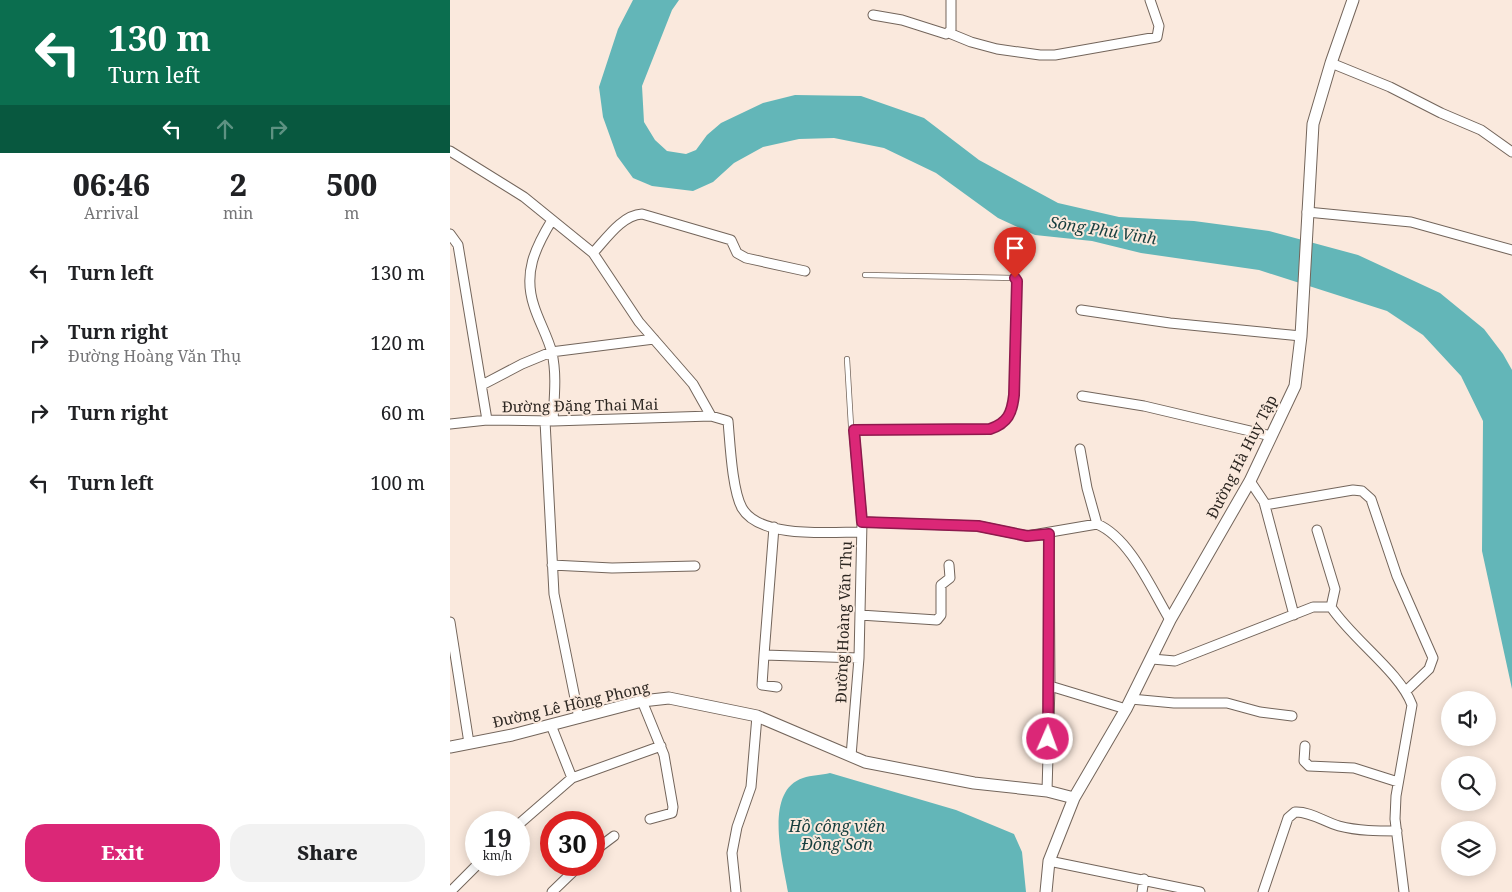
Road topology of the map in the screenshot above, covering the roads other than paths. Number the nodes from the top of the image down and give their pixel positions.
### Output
1 (951, 0) edge
2 (1150, 0) edge
3 (1354, 0) edge
4 (873, 15) dead end
5 (949, 33) junction
6 (1331, 63) junction
7 (450, 151) edge
8 (1512, 152) edge
9 (1307, 212) junction
10 (552, 220) junction
11 (450, 234) edge
12 (1512, 250) edge
13 (593, 253) junction
14 (805, 271) dead end
15 (865, 276) dead end
16 (1081, 310) dead end
17 (1300, 336) junction
18 (654, 339) junction
19 (551, 352) junction
20 (848, 359) dead end
21 (482, 385) junction
22 (1082, 396) dead end
23 (711, 416) junction
24 (487, 420) junction
25 (549, 421) junction
26 (450, 424) edge
27 (854, 430) junction
28 (1271, 436) junction
29 (1080, 449) dead end
30 (1250, 482) junction
31 (1265, 505) junction
32 (862, 522) junction
33 (1097, 524) junction
34 (774, 527) junction
35 (1317, 530) dead end
36 (862, 532) junction
37 (1049, 534) junction
38 (552, 565) junction
39 (949, 565) dead end
40 (695, 566) dead end
41 (1331, 607) junction
42 (860, 615) junction
43 (1294, 615) junction
44 (1170, 620) junction
45 (450, 622) edge
46 (764, 655) junction
47 (859, 658) junction
48 (1152, 659) junction
49 (1050, 686) junction
50 (778, 688) dead end
51 (1407, 690) junction
52 (642, 701) junction
53 (1129, 704) junction
54 (757, 716) junction
55 (1292, 716) dead end
56 (579, 718) junction
57 (551, 725) junction
58 (469, 743) junction
59 (450, 746) edge
60 (661, 746) junction
61 (1305, 746) dead end
62 (851, 756) junction
63 (572, 778) junction
64 (1398, 782) junction
65 (1047, 792) junction
66 (1074, 798) junction
67 (530, 814) edge
68 (650, 819) dead end
69 (1397, 831) junction
70 (614, 836) dead end
71 (605, 843) edge
72 (1049, 861) junction
73 (466, 876) edge
74 (569, 876) edge
75 (1144, 879) junction
76 (1167, 888) edge
77 (450, 892) edge
78 (552, 892) edge
79 (736, 892) edge
80 (1046, 892) edge
81 (1142, 892) edge
82 (1200, 892) edge
83 (1262, 892) edge
84 (1404, 892) edge

1 - 5 street
2 - 5 street
3 - 6 main road, Đường Hà Huy Tập
4 - 5 street
6 - 8 street
6 - 9 main road, Đường Hà Huy Tập
7 - 10 street
9 - 12 street
9 - 17 main road, Đường Hà Huy Tập
10 - 13 street
10 - 19 street
11 - 21 street
13 - 14 street
13 - 18 street
15 - 27 lane
16 - 17 street
17 - 28 main road, Đường Hà Huy Tập
18 - 19 street
18 - 23 street
19 - 21 street
19 - 25 street
20 - 27 lane
21 - 24 street
22 - 28 street
23 - 25 street, Đường Đặng Thai Mai
23 - 34 street
24 - 25 street, Đường Đặng Thai Mai
24 - 26 street, Đường Đặng Thai Mai
25 - 38 street
27 - 32 street, Đường Hoàng Văn Thụ
28 - 30 main road, Đường Hà Huy Tập
29 - 33 street
30 - 31 street
30 - 44 main road, Đường Hà Huy Tập
31 - 43 street
31 - 51 street
32 - 36 street, Đường Hoàng Văn Thụ
32 - 37 street
33 - 37 street
33 - 44 street
34 - 36 street
34 - 46 street
35 - 41 street
36 - 42 street, Đường Hoàng Văn Thụ
37 - 49 street
38 - 40 street
38 - 56 street
39 - 42 street
41 - 43 street
41 - 51 street
42 - 47 street, Đường Hoàng Văn Thụ
43 - 48 street
44 - 48 main road, Đường Hà Huy Tập
45 - 58 street
46 - 47 street
46 - 50 street
47 - 62 street, Đường Hoàng Văn Thụ
48 - 53 main road, Đường Hà Huy Tập
49 - 53 street
49 - 65 street
51 - 64 street
52 - 54 main road, Đường Lê Hồng Phong
52 - 56 main road, Đường Lê Hồng Phong
52 - 60 street
53 - 55 street
53 - 66 main road, Đường Hà Huy Tập
54 - 62 main road, Đường Lê Hồng Phong
54 - 79 street
56 - 57 main road, Đường Lê Hồng Phong
57 - 58 main road, Đường Lê Hồng Phong
57 - 63 street
58 - 59 main road, Đường Lê Hồng Phong
60 - 63 street
60 - 68 street
61 - 64 street
62 - 65 main road, Đường Lê Hồng Phong
63 - 67 street
64 - 69 street
65 - 66 main road, Đường Lê Hồng Phong
66 - 72 main road, Đường Hà Huy Tập
69 - 83 street
69 - 84 street
70 - 71 street
72 - 75 street
72 - 80 main road, Đường Hà Huy Tập
73 - 77 street
74 - 78 street
75 - 76 street
75 - 81 street
76 - 82 street

